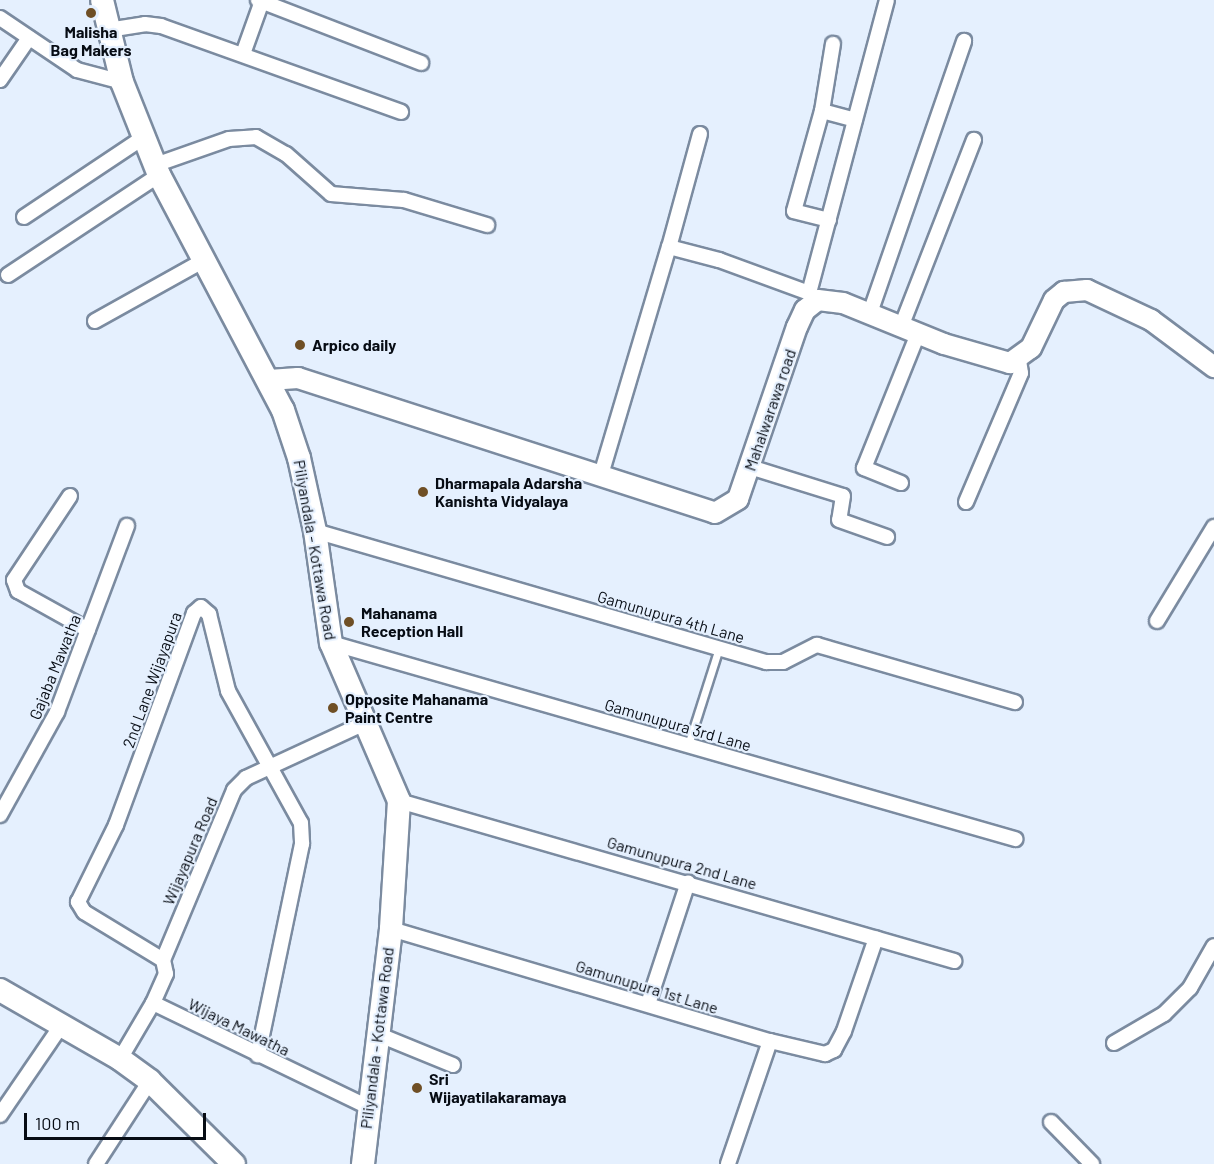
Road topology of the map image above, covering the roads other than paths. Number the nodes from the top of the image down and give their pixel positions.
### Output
1 (102, 0) edge
2 (887, 0) edge
3 (260, 1) edge
4 (0, 18) edge
5 (108, 30) junction
6 (29, 38) junction
7 (964, 41) dead end
8 (833, 44) dead end
9 (243, 54) junction
10 (421, 63) dead end
11 (0, 80) edge
12 (122, 82) junction
13 (822, 111) junction
14 (401, 112) dead end
15 (855, 120) junction
16 (700, 134) dead end
17 (144, 137) junction
18 (974, 140) dead end
19 (157, 170) junction
20 (24, 217) dead end
21 (828, 220) junction
22 (488, 225) dead end
23 (669, 247) junction
24 (203, 261) junction
25 (8, 275) dead end
26 (811, 297) junction
27 (870, 313) junction
28 (94, 321) dead end
29 (909, 330) junction
30 (1019, 360) junction
31 (1214, 367) edge
32 (269, 380) junction
33 (750, 467) junction
34 (600, 478) junction
35 (901, 483) dead end
36 (70, 496) dead end
37 (966, 502) dead end
38 (127, 526) dead end
39 (1214, 527) edge
40 (315, 531) junction
41 (887, 537) dead end
42 (1157, 621) dead end
43 (88, 630) junction
44 (331, 643) junction
45 (719, 648) junction
46 (1015, 702) dead end
47 (363, 724) junction
48 (688, 745) junction
49 (267, 767) junction
50 (399, 801) junction
51 (0, 815) edge
52 (1015, 839) dead end
53 (688, 882) junction
54 (391, 929) junction
55 (876, 938) junction
56 (1214, 946) edge
57 (162, 960) junction
58 (954, 961) dead end
59 (1209, 970) edge
60 (5, 996) edge
61 (153, 1003) junction
62 (648, 1004) junction
63 (63, 1023) junction
64 (377, 1034) junction
65 (770, 1041) junction
66 (1114, 1043) dead end
67 (258, 1055) junction
68 (120, 1059) junction
69 (453, 1065) dead end
70 (150, 1081) junction
71 (368, 1107) junction
72 (0, 1115) edge
73 (1051, 1122) dead end
74 (96, 1164) edge
75 (234, 1164) edge
76 (363, 1164) edge
77 (728, 1164) edge
78 (1092, 1164) edge

1 - 5 main road, Piliyandala - Kottawa Road
2 - 15 street
3 - 9 street
3 - 10 street
4 - 6 street
5 - 9 street
5 - 12 main road, Piliyandala - Kottawa Road
6 - 11 street
6 - 12 street
7 - 27 street
8 - 13 street
9 - 14 street
12 - 17 main road, Piliyandala - Kottawa Road
13 - 15 street
13 - 21 street
15 - 21 street
16 - 23 street
17 - 19 main road, Piliyandala - Kottawa Road
17 - 20 street
18 - 29 street
19 - 22 street
19 - 24 main road, Piliyandala - Kottawa Road
19 - 25 street
21 - 26 street
23 - 26 street
23 - 34 street
24 - 28 street
24 - 32 main road, Piliyandala - Kottawa Road
26 - 27 street
26 - 33 street, Mahalwarawa road
27 - 29 street
29 - 30 street
29 - 35 street
30 - 31 street
30 - 37 street
32 - 34 street, Mahalwarawa road
32 - 40 main road, Piliyandala - Kottawa Road
33 - 34 street, Mahalwarawa road
33 - 41 street
36 - 43 street
38 - 43 street, Gajaba Mawatha
39 - 42 street
40 - 44 main road, Piliyandala - Kottawa Road
40 - 45 street, Gamunupura 4th Lane
43 - 51 street, Gajaba Mawatha
44 - 47 main road, Piliyandala - Kottawa Road
44 - 48 street, Gamunupura 3rd Lane
45 - 46 street, Gamunupura 4th Lane
45 - 48 lane
47 - 49 street, Wijayapura Road
47 - 50 main road, Piliyandala - Kottawa Road
48 - 52 street, Gamunupura 3rd Lane
49 - 57 street, Wijayapura Road
49 - 57 street, 2nd Lane Wijayapura
49 - 67 street, 2nd Lane Wijayapura
50 - 53 street, Gamunupura 2nd Lane
50 - 54 main road, Piliyandala - Kottawa Road
53 - 55 street, Gamunupura 2nd Lane
53 - 62 street
54 - 62 street, Gamunupura 1st Lane
54 - 64 main road, Piliyandala - Kottawa Road
55 - 58 street, Gamunupura 2nd Lane
55 - 65 street, Gamunupura 1st Lane
56 - 59 street
57 - 61 street
59 - 66 street
60 - 63 main road
61 - 67 street, Wijaya Mawatha
61 - 68 street
62 - 65 street, Gamunupura 1st Lane
63 - 68 main road
63 - 72 street
64 - 69 street
64 - 71 main road, Piliyandala - Kottawa Road
65 - 77 street
67 - 71 street, Wijaya Mawatha
68 - 70 main road
70 - 74 street
70 - 75 main road
71 - 76 main road, Piliyandala - Kottawa Road
73 - 78 street

